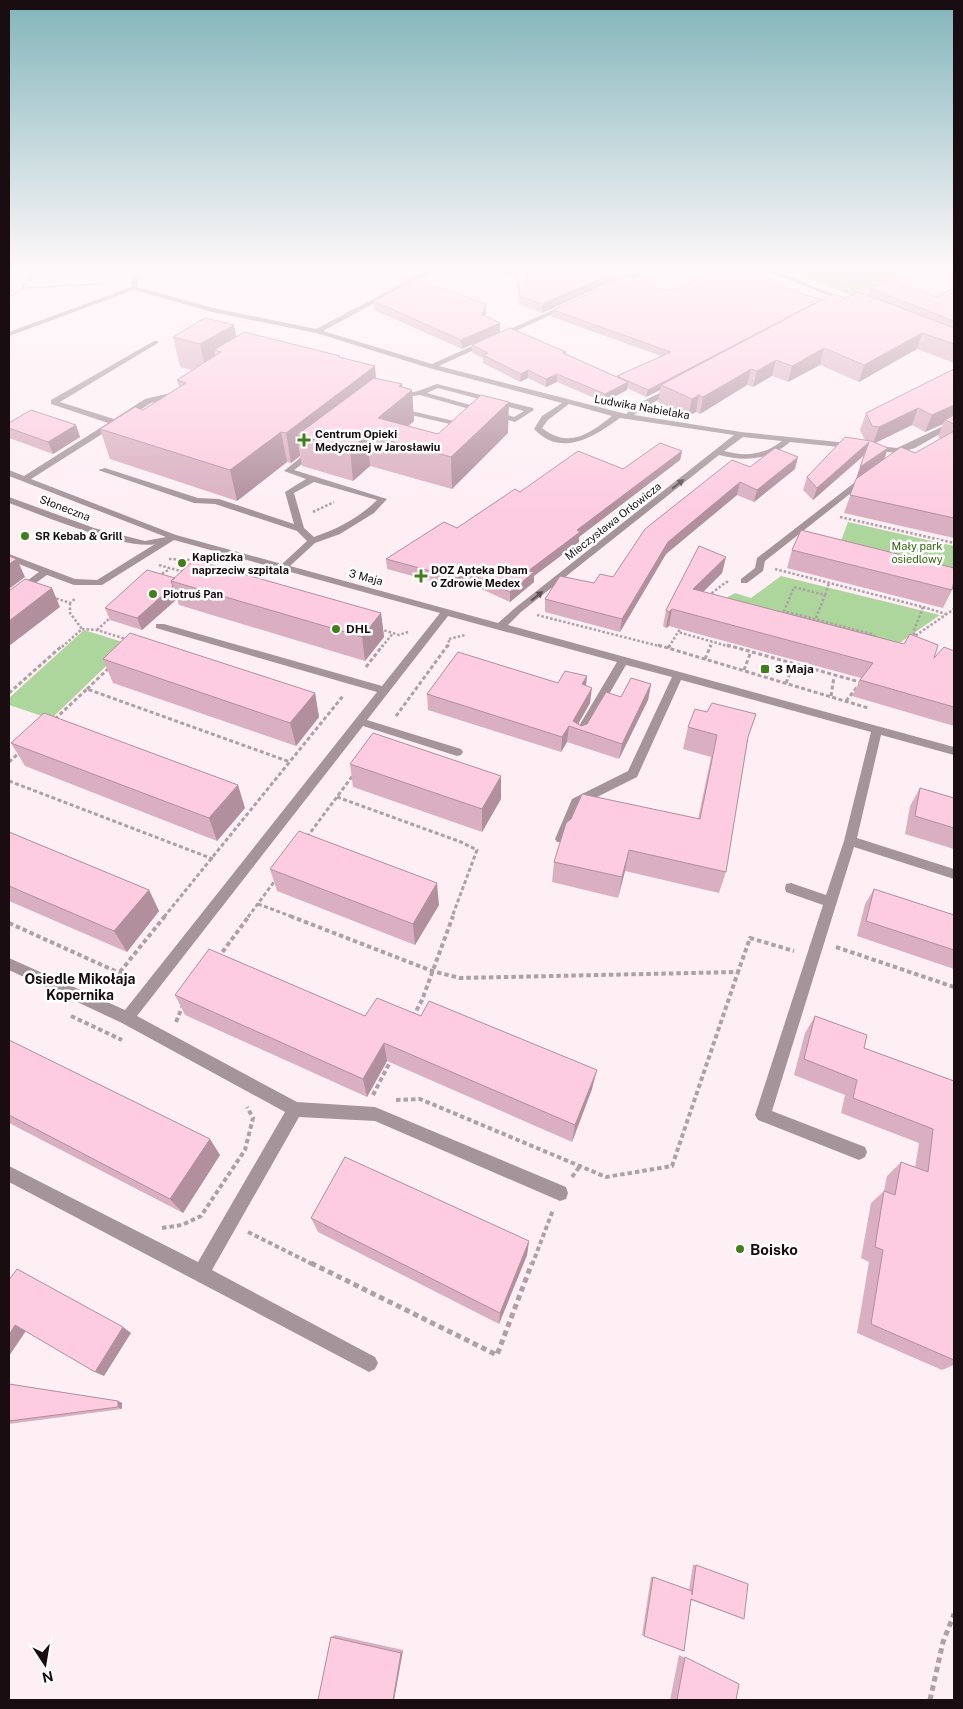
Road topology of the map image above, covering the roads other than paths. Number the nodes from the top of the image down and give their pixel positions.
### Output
1 (143, 350) edge
2 (379, 350) edge
3 (469, 350) edge
4 (432, 366) junction
5 (684, 383) edge
6 (184, 391) edge
7 (420, 393) junction
8 (390, 398) edge
9 (566, 403) junction
10 (384, 406) edge
11 (622, 416) junction
12 (114, 422) junction
13 (954, 423) edge
14 (474, 427) edge
15 (741, 434) junction
16 (791, 439) junction
17 (321, 445) edge
18 (717, 452) junction
19 (102, 470) dead end
20 (288, 471) junction
21 (874, 472) edge
22 (9, 473) edge
23 (25, 479) junction
24 (313, 479) junction
25 (289, 492) junction
26 (9, 500) edge
27 (299, 524) junction
28 (173, 537) junction
29 (312, 540) junction
30 (9, 557) edge
31 (284, 567) junction
32 (46, 571) junction
33 (744, 580) road end
34 (9, 598) edge
35 (446, 612) junction
36 (160, 626) dead end
37 (500, 627) junction
38 (623, 661) junction
39 (678, 676) junction
40 (383, 690) junction
41 (359, 721) junction
42 (877, 730) junction
43 (579, 736) edge
44 (954, 751) edge
45 (457, 752) dead end
46 (561, 838) edge
47 (850, 841) junction
48 (954, 874) edge
49 (791, 888) dead end
50 (830, 902) junction
51 (9, 964) edge
52 (127, 1018) junction
53 (295, 1109) junction
54 (859, 1152) dead end
55 (9, 1174) edge
56 (560, 1193) road end
57 (201, 1272) junction
58 (369, 1363) dead end

1 - 12 street
2 - 4 street, Ludwika Nabielaka
3 - 4 street
4 - 9 street, Ludwika Nabielaka
5 - 11 street
6 - 12 street
7 - 7 street
7 - 8 street
9 - 11 street, Ludwika Nabielaka
9 - 11 street
10 - 14 street
11 - 15 street, Ludwika Nabielaka
12 - 23 street
13 - 16 street, Ludwika Nabielaka
15 - 16 street, Ludwika Nabielaka
15 - 18 street, Mieczysława Orłowicza
16 - 18 street
17 - 20 street
37 -> 18 street, Mieczysława Orłowicza
19 - 27 street
20 - 24 street
20 - 25 street
21 - 33 street
22 - 23 street, 3 Maja
23 - 28 street, 3 Maja
24 - 25 street
24 - 29 street
25 - 27 street
26 - 28 street, Słoneczna
27 - 29 street
28 - 31 street, 3 Maja
28 - 32 street
29 - 31 street
30 - 32 street
31 - 35 street, 3 Maja
32 - 34 street
35 - 37 street, 3 Maja
35 - 40 street
36 - 40 street
37 - 38 street, 3 Maja
38 - 39 street, 3 Maja
38 - 43 street
39 - 42 street, 3 Maja
39 - 46 street
40 - 41 street
41 - 45 street
41 - 52 street
42 - 44 street, 3 Maja
42 - 47 street
47 - 48 street
47 - 50 street
49 - 50 street
50 - 54 street
51 - 52 street
52 - 53 street
53 - 56 street
53 - 57 street
55 - 57 street
57 - 58 street

